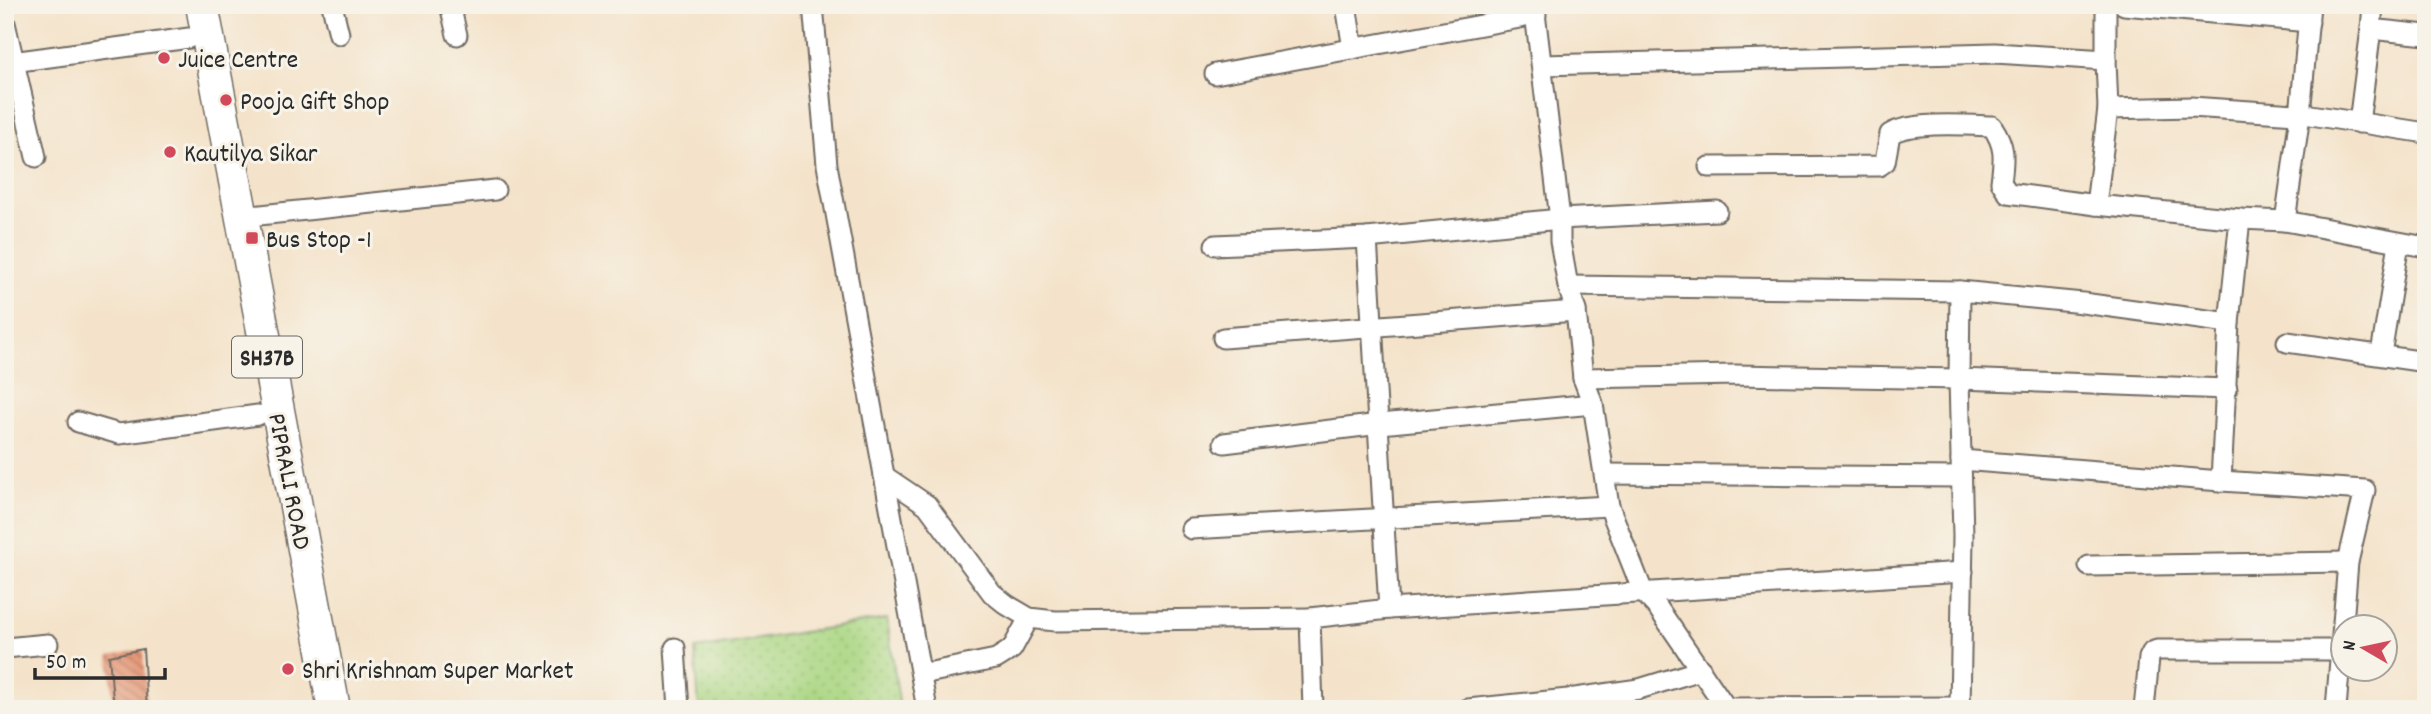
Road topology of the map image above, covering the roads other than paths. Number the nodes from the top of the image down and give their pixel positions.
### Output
1 (184, 5) edge
2 (202, 5) edge
3 (332, 5) edge
4 (450, 5) edge
5 (813, 5) edge
6 (1346, 5) edge
7 (2106, 5) edge
8 (2124, 5) edge
9 (2373, 5) edge
10 (1535, 10) edge
11 (2310, 14) edge
12 (5, 23) edge
13 (2371, 29) junction
14 (339, 34) dead end
15 (457, 35) dead end
16 (2426, 35) edge
17 (189, 38) junction
18 (1353, 48) junction
19 (2106, 60) junction
20 (10, 63) edge
21 (1542, 65) junction
22 (1215, 74) dead end
23 (2108, 109) junction
24 (2300, 115) junction
25 (2360, 123) junction
26 (2426, 133) edge
27 (36, 157) dead end
28 (1709, 167) dead end
29 (495, 190) dead end
30 (2095, 205) junction
31 (1717, 211) dead end
32 (241, 217) junction
33 (1560, 219) junction
34 (2240, 219) junction
35 (2285, 222) junction
36 (1367, 238) junction
37 (2399, 243) junction
38 (1215, 245) dead end
39 (2426, 247) edge
40 (1567, 286) junction
41 (1960, 291) junction
42 (1576, 311) junction
43 (2229, 323) junction
44 (1373, 325) junction
45 (1223, 338) dead end
46 (2287, 342) dead end
47 (2381, 354) junction
48 (2426, 362) edge
49 (1583, 378) junction
50 (1959, 379) junction
51 (2227, 389) junction
52 (1593, 404) junction
53 (258, 415) junction
54 (78, 422) dead end
55 (1380, 424) junction
56 (1224, 443) dead end
57 (1961, 469) junction
58 (1605, 474) junction
59 (884, 476) junction
60 (2221, 481) junction
61 (1609, 506) junction
62 (1385, 519) junction
63 (1191, 529) dead end
64 (2348, 562) junction
65 (2089, 566) dead end
66 (1963, 572) junction
67 (1643, 592) junction
68 (1389, 610) junction
69 (2344, 612) edge
70 (1030, 618) junction
71 (1310, 618) junction
72 (48, 644) dead end
73 (5, 648) edge
74 (675, 648) dead end
75 (2330, 650) edge
76 (1701, 670) junction
77 (922, 674) junction
78 (2338, 682) edge
79 (1628, 700) edge
80 (1960, 708) edge
81 (316, 709) edge
82 (334, 709) edge
83 (679, 709) edge
84 (927, 709) edge
85 (1313, 709) edge
86 (1468, 709) edge
87 (1726, 709) edge
88 (2144, 709) edge
89 (2336, 709) edge

1 - 17 main road
2 - 32 main road, PIPRALI ROAD / SH37B
3 - 14 street
4 - 15 street
5 - 59 street
6 - 18 street
7 - 19 street
8 - 11 street
9 - 13 street
10 - 18 street
10 - 21 street
11 - 24 street
12 - 20 street
13 - 16 street
13 - 25 street
17 - 20 street
17 - 53 main road
18 - 22 street
19 - 21 street
19 - 23 street
20 - 27 street
21 - 33 street
23 - 24 street
23 - 30 street
24 - 25 street
24 - 35 street
25 - 26 street
28 - 30 street
29 - 32 street
30 - 34 street
31 - 33 street
32 - 82 main road, PIPRALI ROAD / SH37B
33 - 36 street
33 - 40 street
34 - 35 street
34 - 43 street
35 - 37 street
36 - 38 street
36 - 44 street
37 - 39 street
37 - 47 street
40 - 41 street
40 - 42 street
41 - 43 street
41 - 50 street
42 - 44 street
42 - 49 street
43 - 51 street
44 - 45 street
44 - 55 street
46 - 47 street
47 - 48 street
49 - 50 street
49 - 52 street
50 - 51 street
50 - 57 street
51 - 60 street
52 - 55 street
52 - 58 street
53 - 54 street
53 - 81 main road
55 - 56 street
55 - 62 street
57 - 58 street
57 - 60 street
57 - 66 street
58 - 61 street
59 - 70 street
59 - 77 street
60 - 64 street
61 - 62 street
61 - 67 street
62 - 63 street
62 - 68 street
64 - 65 street
64 - 69 street
66 - 67 street
66 - 80 street
67 - 68 street
67 - 76 street
68 - 71 street
70 - 71 street
70 - 77 street
71 - 85 street
72 - 73 street
74 - 83 street
75 - 88 street
76 - 79 street
76 - 87 street
77 - 84 street
78 - 89 street
79 - 86 street
80 - 87 street

